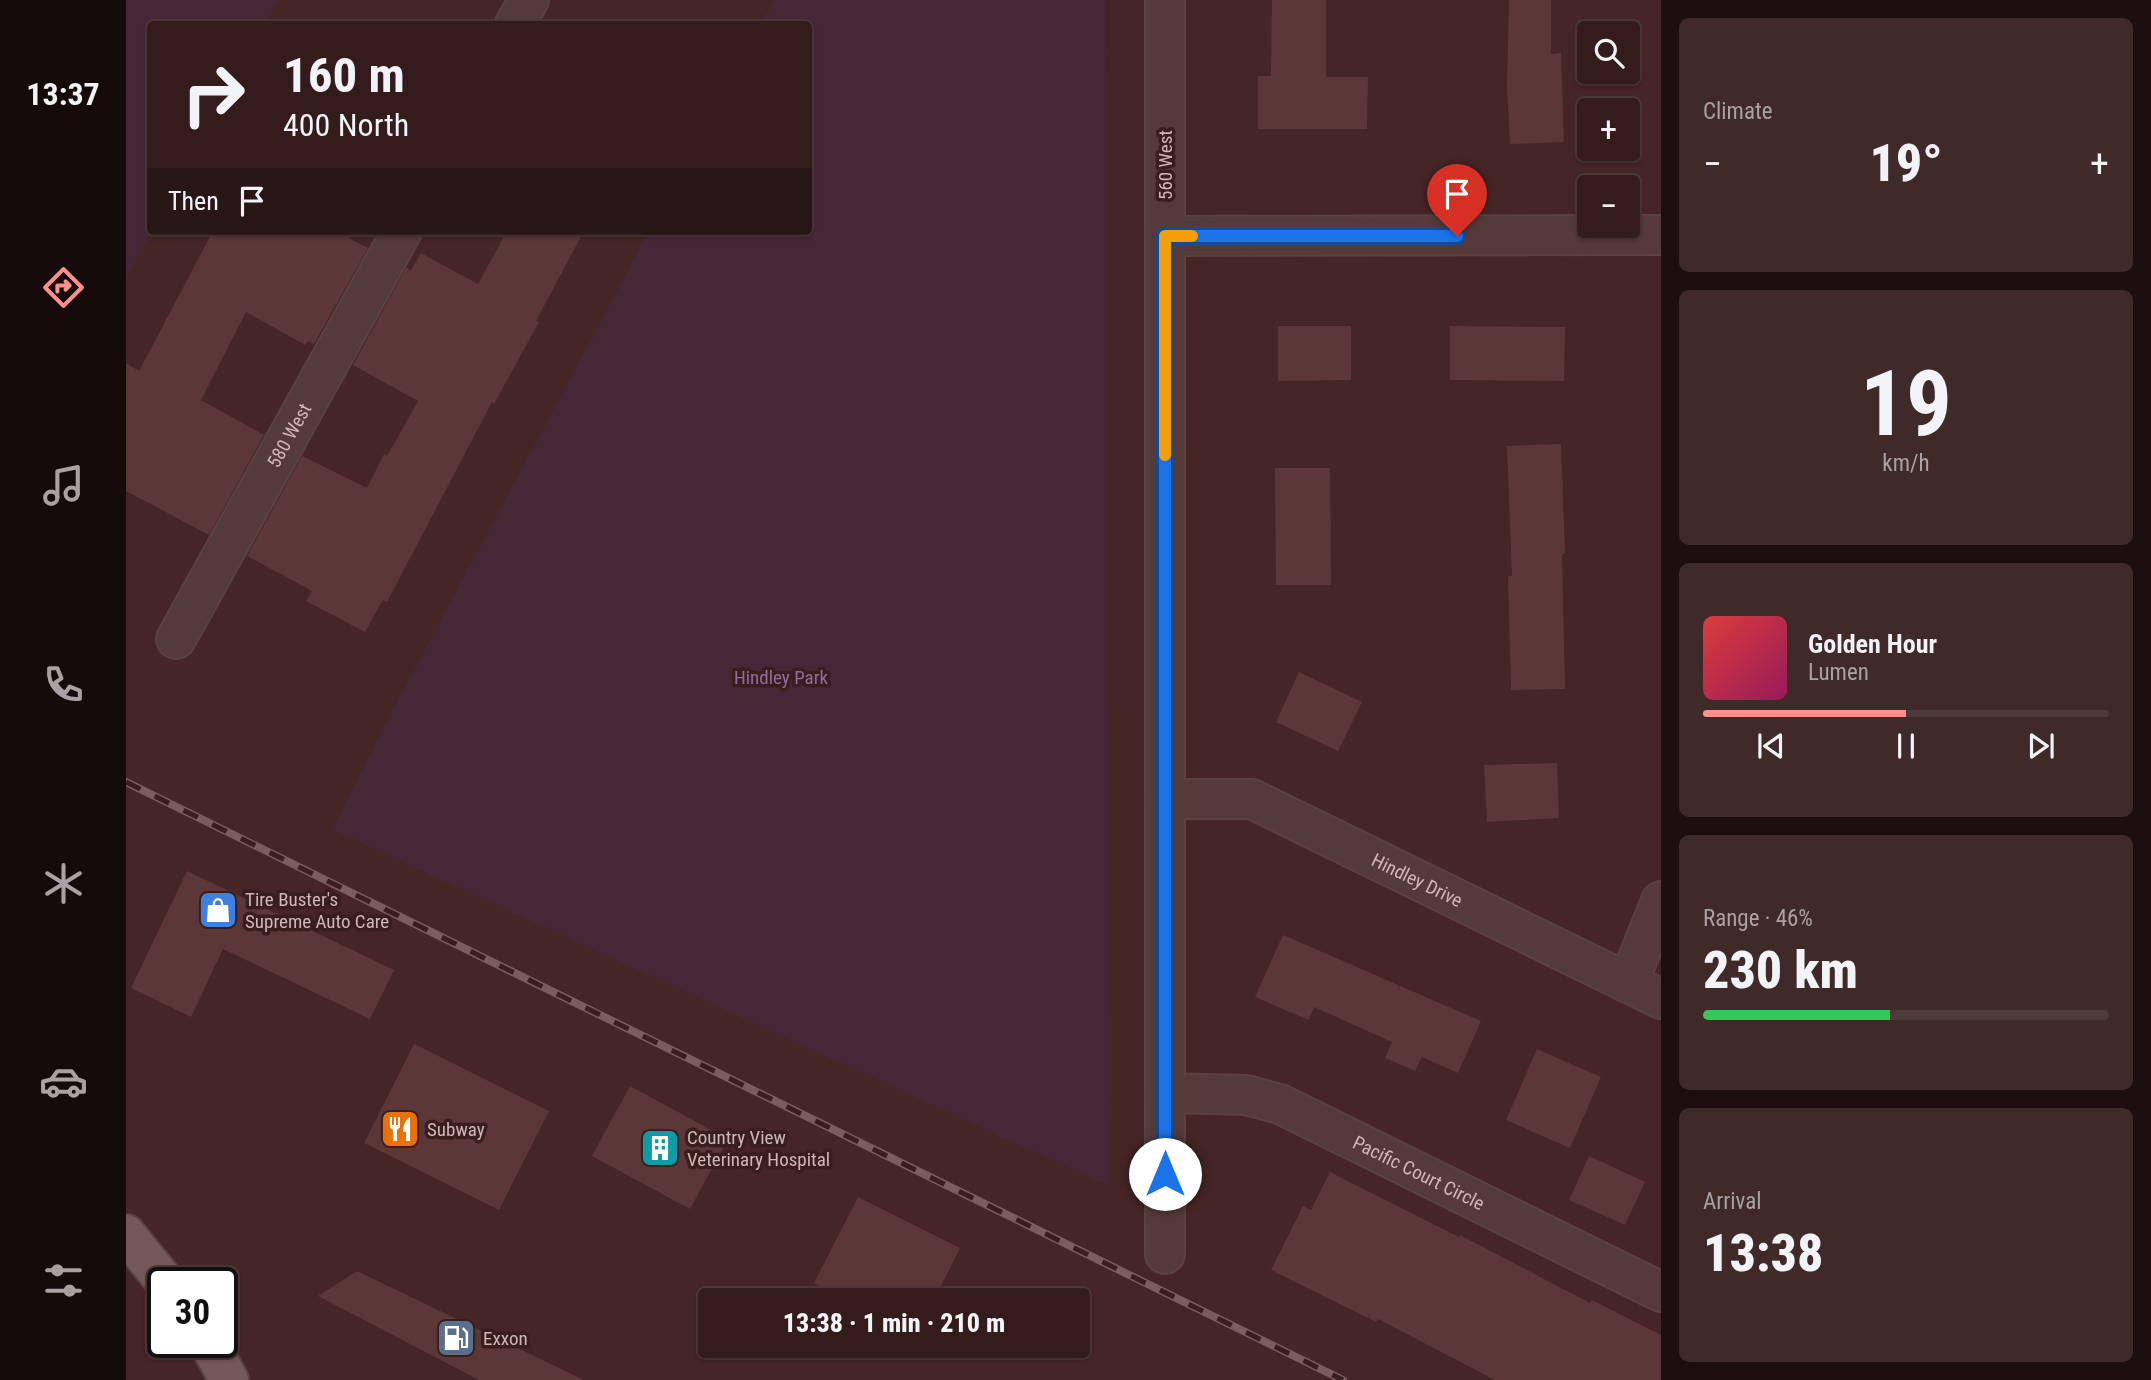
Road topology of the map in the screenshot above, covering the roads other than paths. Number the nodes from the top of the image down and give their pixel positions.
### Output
1 (529, 0) edge
2 (1165, 0) edge
3 (518, 21) edge
4 (399, 235) edge
5 (1661, 235) edge
6 (1165, 236) junction
7 (176, 639) dead end
8 (1165, 799) junction
9 (1661, 901) edge
10 (1645, 991) edge
11 (1165, 1093) junction
12 (126, 1234) edge
13 (1165, 1254) dead end
14 (153, 1267) edge
15 (1661, 1292) edge
16 (217, 1358) edge
17 (229, 1380) edge

1 - 3 street
2 - 6 street, 560 West
4 - 7 street, 580 West
5 - 6 street
6 - 8 street, 560 West
8 - 10 street, Hindley Drive
8 - 11 street, 560 West
9 - 10 street
11 - 13 street, 560 West
11 - 15 street, Pacific Court Circle
12 - 14 main road
16 - 17 main road

